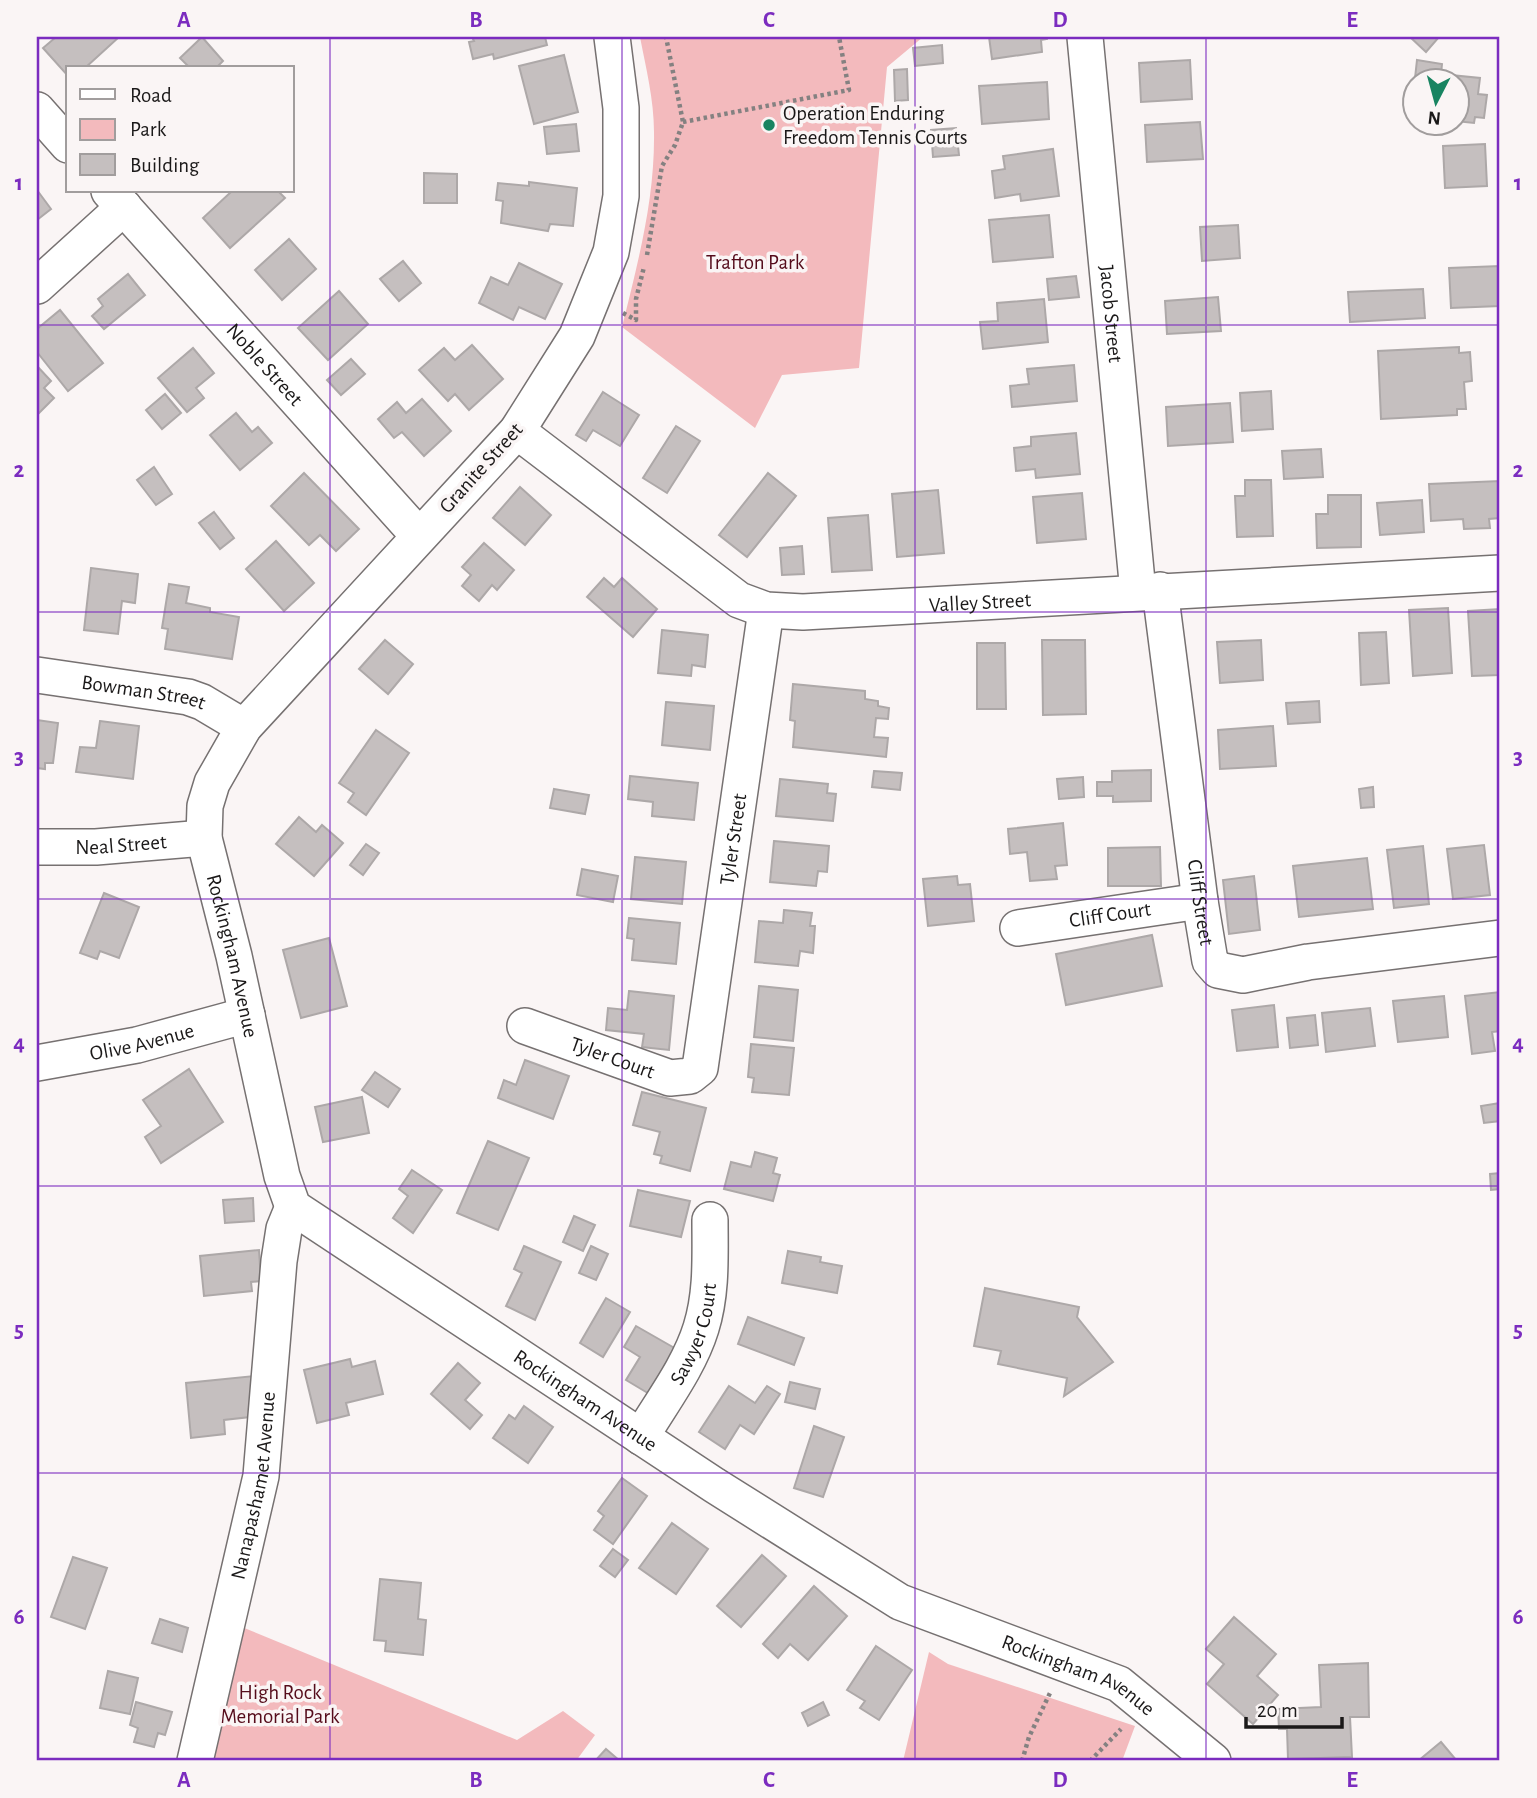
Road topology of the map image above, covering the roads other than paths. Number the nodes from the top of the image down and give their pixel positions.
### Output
1 (612, 37) edge
2 (1084, 37) edge
3 (37, 110) edge
4 (66, 143) edge
5 (117, 199) edge
6 (37, 286) edge
7 (517, 431) junction
8 (419, 536) junction
9 (1500, 573) edge
10 (1149, 591) junction
11 (766, 610) junction
12 (37, 675) edge
13 (244, 727) junction
14 (204, 838) junction
15 (37, 847) edge
16 (1200, 901) junction
17 (1018, 928) dead end
18 (1500, 938) edge
19 (247, 1015) junction
20 (525, 1026) dead end
21 (37, 1063) edge
22 (700, 1068) joint
23 (293, 1207) junction
24 (710, 1220) dead end
25 (641, 1437) junction
26 (195, 1761) edge
27 (1213, 1761) edge

1 - 7 street, Granite Street
2 - 10 street, Jacob Street
3 - 4 street
5 - 6 street
5 - 8 street, Noble Street
7 - 8 street, Granite Street
7 - 11 street, Valley Street
8 - 13 street, Granite Street
9 - 10 street, Valley Street
10 - 11 street, Valley Street
10 - 16 street, Cliff Street
11 - 22 street, Tyler Street
12 - 13 street, Bowman Street
13 - 14 street, Granite Street
14 - 15 street, Neal Street
14 - 19 street, Rockingham Avenue
16 - 17 street, Cliff Court
16 - 18 street, Cliff Street
19 - 21 street, Olive Avenue
19 - 23 street, Rockingham Avenue
20 - 22 street, Tyler Court
23 - 25 street, Rockingham Avenue
23 - 26 street, Nanapashamet Avenue
24 - 25 street, Sawyer Court
25 - 27 street, Rockingham Avenue

